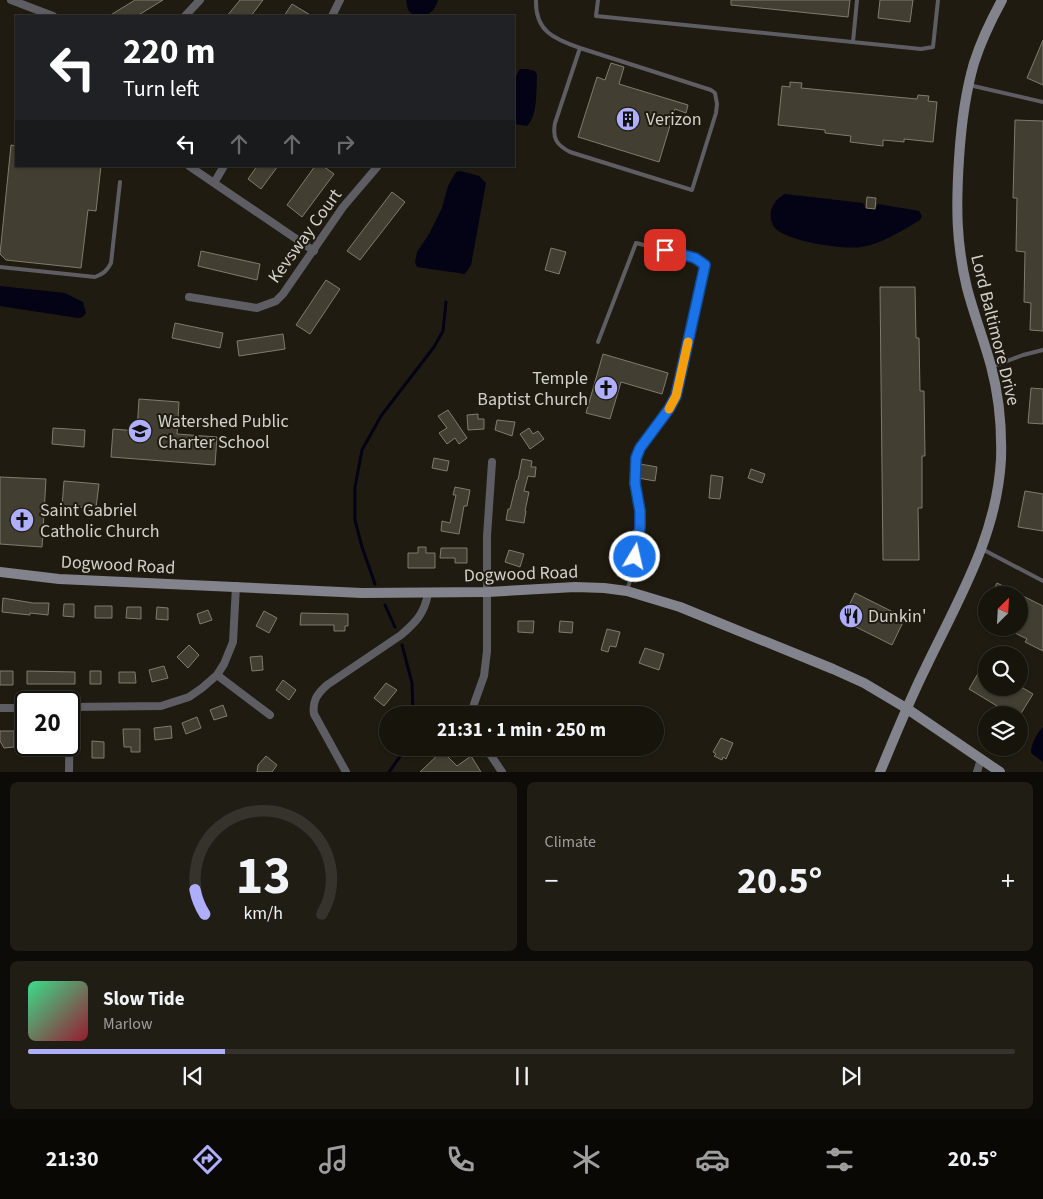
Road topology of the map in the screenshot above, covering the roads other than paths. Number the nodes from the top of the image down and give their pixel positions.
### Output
1 (11, 0) edge
2 (200, 0) edge
3 (340, 0) edge
4 (536, 0) edge
5 (598, 0) edge
6 (857, 0) edge
7 (938, 0) edge
8 (1002, 0) edge
9 (50, 15) edge
10 (186, 15) edge
11 (332, 15) edge
12 (853, 42) junction
13 (580, 48) junction
14 (969, 85) junction
15 (1043, 102) edge
16 (190, 167) edge
17 (223, 167) edge
18 (377, 167) edge
19 (120, 182) dead end
20 (214, 183) junction
21 (314, 251) junction
22 (0, 267) edge
23 (189, 297) dead end
24 (598, 342) dead end
25 (1043, 350) edge
26 (991, 367) junction
27 (492, 462) dead end
28 (982, 549) junction
29 (0, 572) edge
30 (1043, 581) edge
31 (236, 586) junction
32 (627, 591) junction
33 (488, 592) junction
34 (428, 594) junction
35 (217, 675) junction
36 (474, 706) edge
37 (80, 707) edge
38 (0, 708) edge
39 (15, 708) edge
40 (906, 708) junction
41 (270, 715) dead end
42 (69, 756) edge
43 (491, 756) edge
44 (981, 759) junction
45 (69, 772) edge
46 (346, 772) edge
47 (502, 772) edge
48 (880, 772) edge
49 (977, 772) edge
50 (1000, 772) edge

1 - 9 street
2 - 10 street
3 - 11 street
4 - 13 lane
5 - 12 lane
6 - 12 lane
7 - 12 lane
8 - 14 main road, Lord Baltimore Drive
13 - 13 lane
14 - 15 lane
14 - 26 main road, Lord Baltimore Drive
16 - 20 street
17 - 20 street
18 - 21 street, Kevsway Court
19 - 22 lane
20 - 21 street
21 - 23 street, Kevsway Court
24 - 32 lane
25 - 26 lane
26 - 28 main road, Lord Baltimore Drive
27 - 33 street
28 - 30 lane
28 - 40 main road, Lord Baltimore Drive
29 - 31 main road, Dogwood Road
31 - 34 main road, Dogwood Road
31 - 35 street
32 - 33 main road, Dogwood Road
32 - 40 main road, Dogwood Road
33 - 34 main road, Dogwood Road
33 - 36 street
34 - 46 street
35 - 37 street
35 - 41 street
38 - 39 street
40 - 44 main road, Dogwood Road
40 - 48 main road, Lord Baltimore Drive
42 - 45 street
43 - 47 street
44 - 49 street
44 - 50 main road, Dogwood Road

